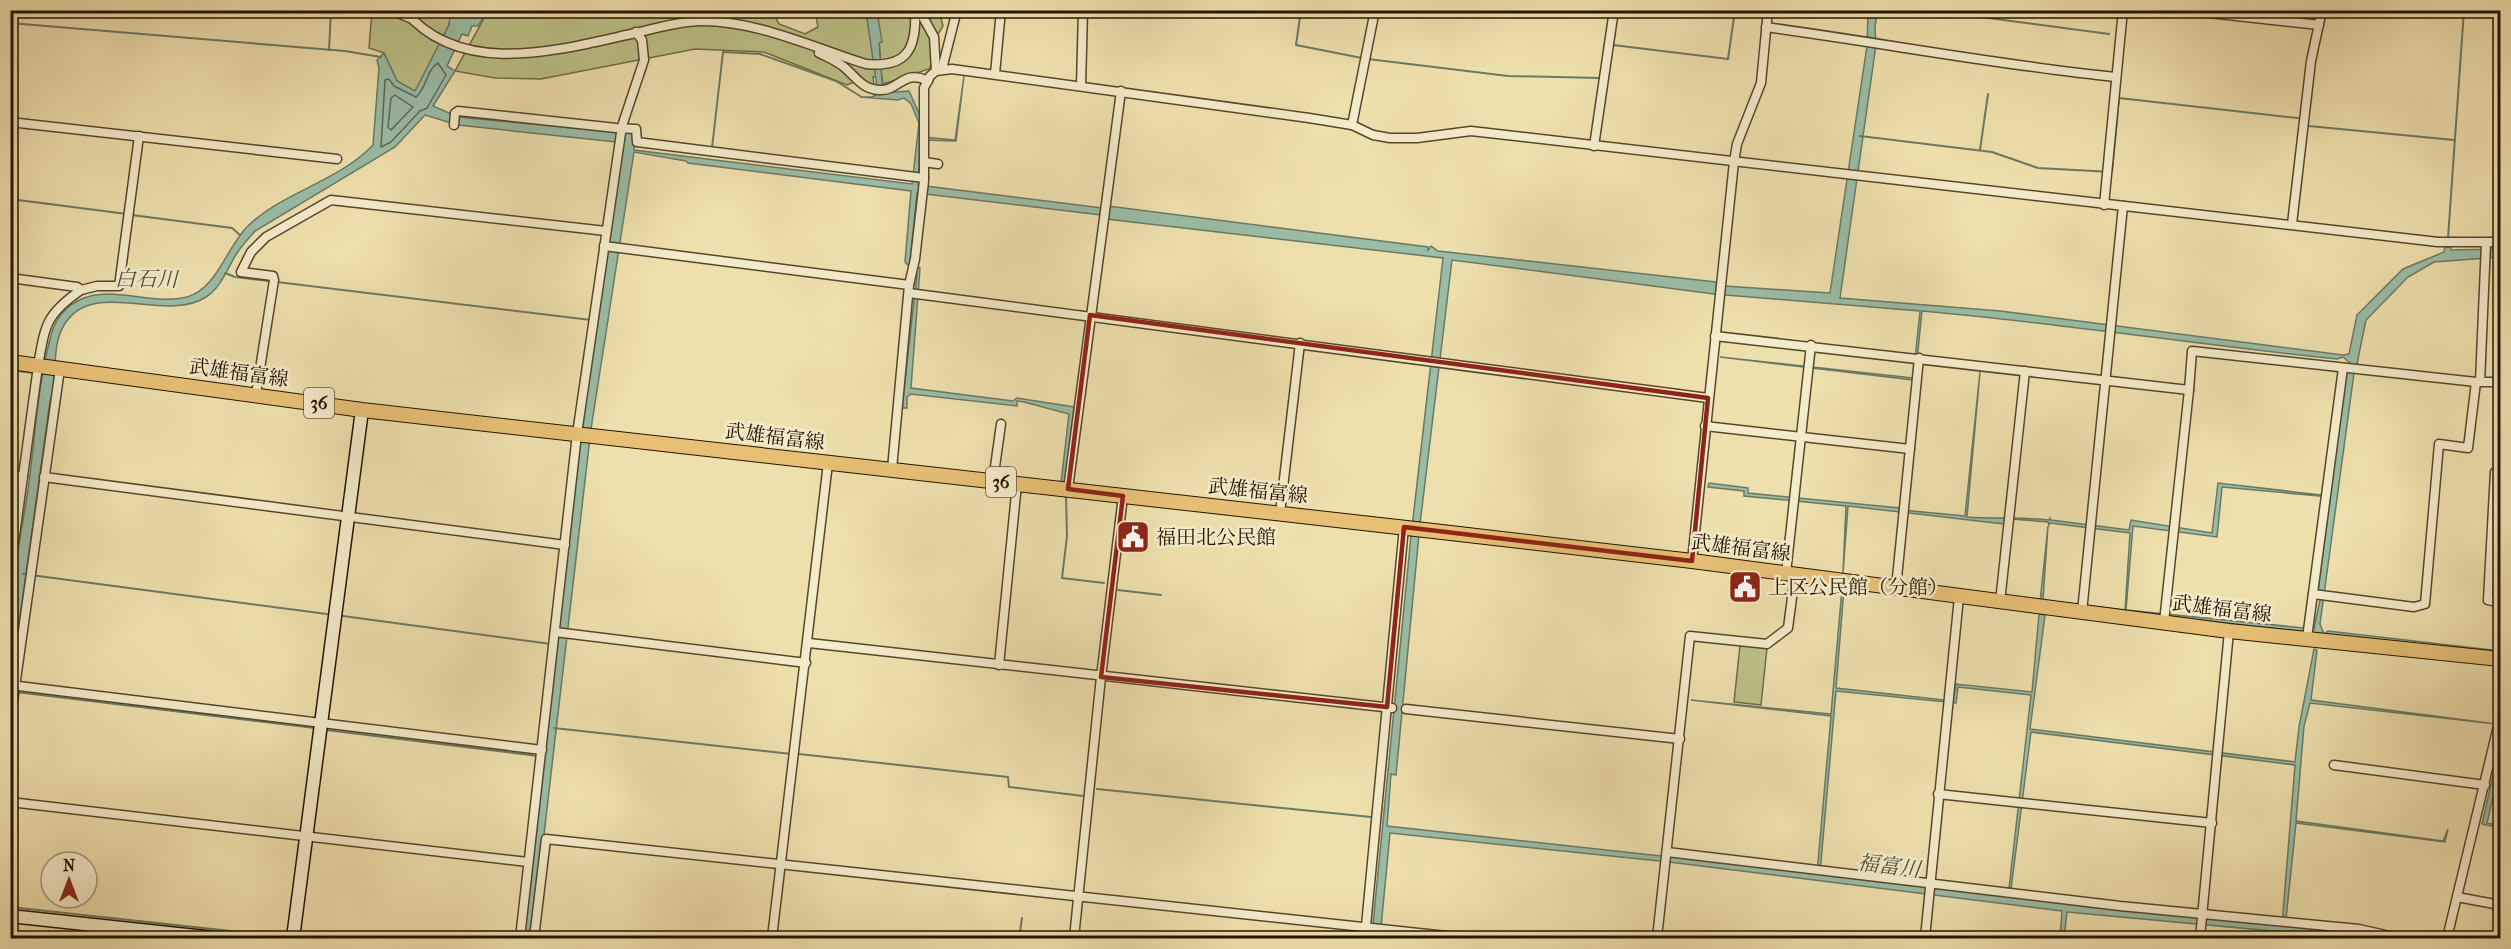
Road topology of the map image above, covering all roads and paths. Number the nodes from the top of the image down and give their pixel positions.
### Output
1 (390, 10) edge
2 (917, 10) edge
3 (957, 10) edge
4 (1001, 10) edge
5 (1083, 10) edge
6 (1376, 10) edge
7 (1614, 10) edge
8 (1768, 10) edge
9 (2122, 10) edge
10 (2182, 10) edge
11 (2322, 10) edge
12 (407, 14) edge
13 (2319, 25) junction
14 (1766, 27) junction
15 (636, 32) junction
16 (806, 45) junction
17 (939, 70) junction
18 (995, 74) junction
19 (2115, 77) junction
20 (928, 81) junction
21 (1081, 86) junction
22 (1121, 92) junction
23 (10, 122) edge
24 (454, 125) dead end
25 (1352, 125) junction
26 (621, 134) junction
27 (139, 136) junction
28 (1594, 146) junction
29 (337, 159) dead end
30 (924, 162) junction
31 (1734, 162) junction
32 (938, 164) dead end
33 (924, 180) junction
34 (2104, 205) junction
35 (2123, 206) junction
36 (2292, 224) junction
37 (606, 231) junction
38 (2500, 242) edge
39 (606, 246) junction
40 (2486, 246) junction
41 (10, 278) edge
42 (81, 290) junction
43 (913, 291) junction
44 (1090, 315) junction
45 (1715, 336) junction
46 (1300, 343) junction
47 (1811, 345) junction
48 (1916, 358) junction
49 (10, 362) edge
50 (60, 368) junction
51 (2348, 368) junction
52 (37, 369) junction
53 (2025, 371) junction
54 (2106, 380) junction
55 (2478, 382) junction
56 (2500, 382) edge
57 (2189, 390) junction
58 (256, 394) junction
59 (1708, 398) junction
60 (362, 410) junction
61 (1001, 424) dead end
62 (1705, 426) junction
63 (583, 434) junction
64 (1800, 436) junction
65 (1906, 449) junction
66 (828, 463) junction
67 (892, 469) junction
68 (2500, 472) edge
69 (10, 476) edge
70 (23, 477) junction
71 (44, 477) junction
72 (993, 481) junction
73 (1017, 484) junction
74 (1068, 489) junction
75 (1123, 496) junction
76 (1280, 513) junction
77 (349, 517) junction
78 (1412, 528) junction
79 (565, 545) junction
80 (1692, 561) junction
81 (10, 572) edge
82 (1791, 574) junction
83 (1896, 588) junction
84 (2318, 594) junction
85 (1959, 597) junction
86 (2000, 602) junction
87 (2500, 603) edge
88 (2082, 608) junction
89 (2165, 618) junction
90 (2229, 631) junction
91 (555, 632) junction
92 (2308, 633) junction
93 (809, 643) junction
94 (2500, 659) edge
95 (806, 663) junction
96 (999, 665) junction
97 (1101, 677) junction
98 (14, 688) edge
99 (1389, 707) junction
100 (1406, 709) dead end
101 (10, 722) edge
102 (2500, 722) edge
103 (321, 724) junction
104 (1680, 739) junction
105 (541, 754) junction
106 (2496, 761) edge
107 (2334, 765) dead end
108 (2485, 784) junction
109 (1938, 794) junction
110 (10, 802) edge
111 (2212, 824) junction
112 (306, 837) junction
113 (1667, 852) junction
114 (528, 862) junction
115 (783, 866) junction
116 (1930, 885) junction
117 (2457, 897) junction
118 (1079, 898) junction
119 (2500, 905) edge
120 (10, 916) edge
121 (2202, 919) junction
122 (1379, 930) edge
123 (215, 939) edge
124 (293, 939) edge
125 (520, 939) edge
126 (534, 939) edge
127 (772, 939) edge
128 (1074, 939) edge
129 (1465, 939) edge
130 (1657, 939) edge
131 (1925, 939) edge
132 (2200, 939) edge
133 (2399, 939) edge
134 (2447, 939) edge

1 - 12 street
2 - 16 street
2 - 17 street
3 - 17 street
4 - 18 street
5 - 21 street
6 - 25 street
7 - 28 street
8 - 14 street
9 - 19 street
10 - 13 street
11 - 13 street
12 - 15 street
13 - 36 street
14 - 19 street
14 - 31 street
15 - 16 street
15 - 26 street
16 - 20 street
17 - 18 street
17 - 20 street
18 - 21 street
19 - 34 street
20 - 30 street
21 - 22 street
22 - 25 street
22 - 44 street
23 - 27 street
24 - 26 street
25 - 28 street
26 - 33 street
26 - 37 street
27 - 29 street
27 - 42 street
28 - 31 street
30 - 32 street
30 - 33 street
31 - 34 street
31 - 45 street
33 - 43 street
34 - 35 street
35 - 36 street
35 - 54 street
36 - 40 street
37 - 39 street
37 - 58 street
38 - 40 street
39 - 43 street
39 - 63 street
40 - 55 street
41 - 42 street
42 - 52 street
43 - 44 street
43 - 67 street
44 - 46 street
44 - 74 street
45 - 47 street
45 - 59 street
46 - 59 street
46 - 76 street
47 - 48 street
47 - 64 street
48 - 53 street
48 - 65 street
49 - 52 main road, 武雄福富線 / 36
50 - 52 main road, 武雄福富線 / 36
50 - 58 main road, 武雄福富線 / 36
50 - 71 street
51 - 55 street
51 - 57 street
51 - 84 street
52 - 70 street
53 - 54 street
53 - 86 street
54 - 57 street
54 - 88 street
55 - 56 street
55 - 84 street
57 - 89 street
58 - 60 main road, 武雄福富線 / 36
59 - 62 street
60 - 63 main road, 武雄福富線 / 36
60 - 77 street
61 - 72 street
62 - 64 street
62 - 80 street
63 - 66 main road, 武雄福富線 / 36
63 - 79 street
64 - 65 street
64 - 82 street
65 - 83 street
66 - 67 main road, 武雄福富線 / 36
66 - 93 street
67 - 72 main road, 武雄福富線 / 36
68 - 87 street
69 - 70 street
70 - 81 street
71 - 77 street
71 - 98 street
72 - 73 main road, 武雄福富線 / 36
73 - 74 main road, 武雄福富線 / 36
73 - 96 street
74 - 75 main road, 武雄福富線 / 36
75 - 76 main road, 武雄福富線 / 36
75 - 97 street
76 - 78 main road, 武雄福富線 / 36
77 - 79 street
77 - 103 street
78 - 80 main road, 武雄福富線 / 36
78 - 99 street
79 - 91 street
80 - 82 main road, 武雄福富線 / 36
82 - 83 main road, 武雄福富線 / 36
82 - 104 street
83 - 85 main road, 武雄福富線 / 36
84 - 92 street
85 - 86 main road, 武雄福富線 / 36
85 - 109 street
86 - 88 main road, 武雄福富線 / 36
88 - 89 main road, 武雄福富線 / 36
89 - 90 main road, 武雄福富線 / 36
90 - 92 main road, 武雄福富線 / 36
90 - 111 street
91 - 95 street
91 - 105 street
92 - 94 main road, 武雄福富線 / 36
93 - 95 street
93 - 96 street
95 - 115 street
96 - 97 street
97 - 99 street
97 - 118 street
98 - 101 street
98 - 103 street
99 - 122 street
100 - 104 street
102 - 106 street
103 - 105 street
103 - 112 street
104 - 113 street
105 - 114 street
106 - 108 street
107 - 108 street
108 - 117 street
109 - 111 street
109 - 116 street
110 - 112 street
111 - 121 street
112 - 114 street
112 - 124 street
113 - 116 street
113 - 130 street
114 - 125 street
115 - 118 street
115 - 126 street
115 - 127 street
116 - 121 street
116 - 131 street
117 - 119 street
117 - 134 street
118 - 122 street
118 - 128 street
120 - 123 street
121 - 132 street
121 - 133 street
122 - 129 street

